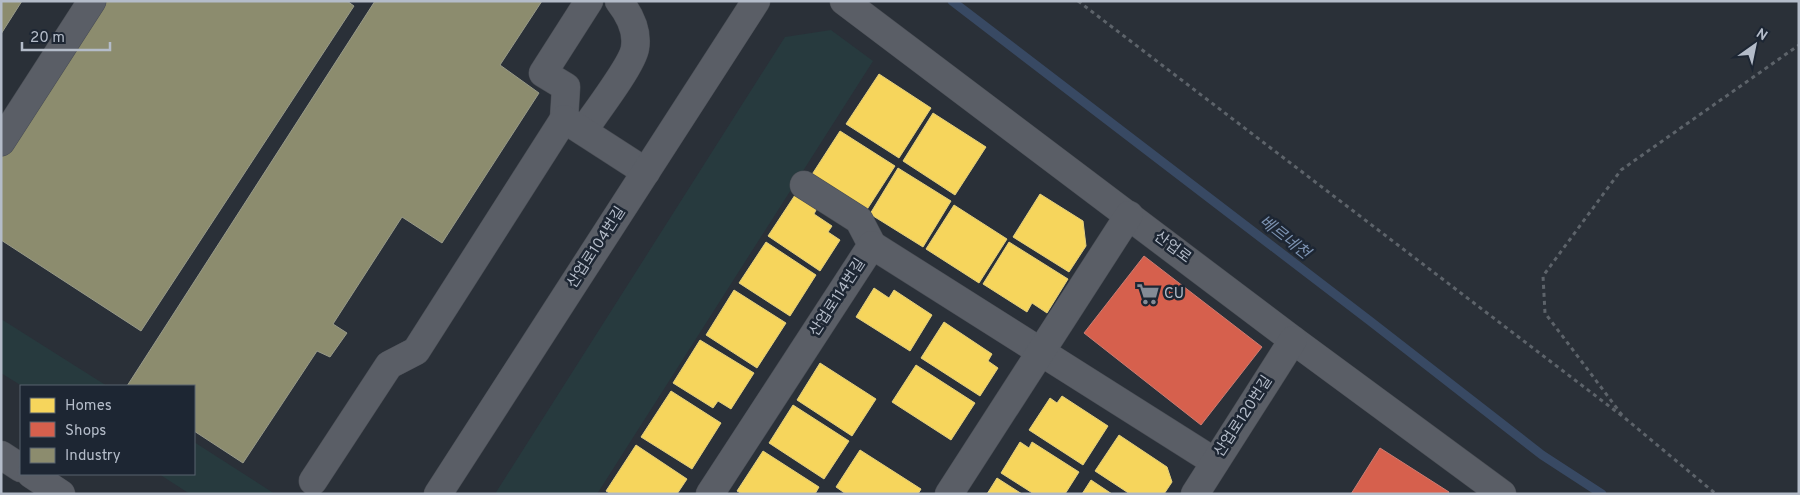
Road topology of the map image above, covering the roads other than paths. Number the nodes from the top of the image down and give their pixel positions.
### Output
1 (92, 1) edge
2 (588, 1) edge
3 (619, 1) edge
4 (756, 1) edge
5 (844, 1) edge
6 (574, 125) junction
7 (1, 142) edge
8 (646, 172) junction
9 (804, 185) dead end
10 (1129, 215) junction
11 (872, 245) junction
12 (1293, 340) junction
13 (1041, 352) junction
14 (1, 455) edge
15 (1215, 462) junction
16 (20, 467) edge
17 (32, 475) edge
18 (313, 481) dead end
19 (61, 494) edge
20 (438, 494) edge
21 (710, 494) edge
22 (949, 494) edge
23 (1195, 494) edge
24 (1502, 494) edge

1 - 7 street
2 - 6 street
3 - 6 street
4 - 8 street, 산업로104번길
5 - 10 street, 산업로
6 - 8 street
6 - 18 street
8 - 20 street, 산업로104번길
9 - 11 street
10 - 12 street, 산업로
10 - 13 street
11 - 13 street, 산업로114번길
11 - 21 street, 산업로114번길
12 - 15 street, 산업로120번길
12 - 24 street, 산업로
13 - 15 street, 산업로114번길
13 - 22 street
14 - 16 street
15 - 23 street, 산업로120번길
17 - 19 street

